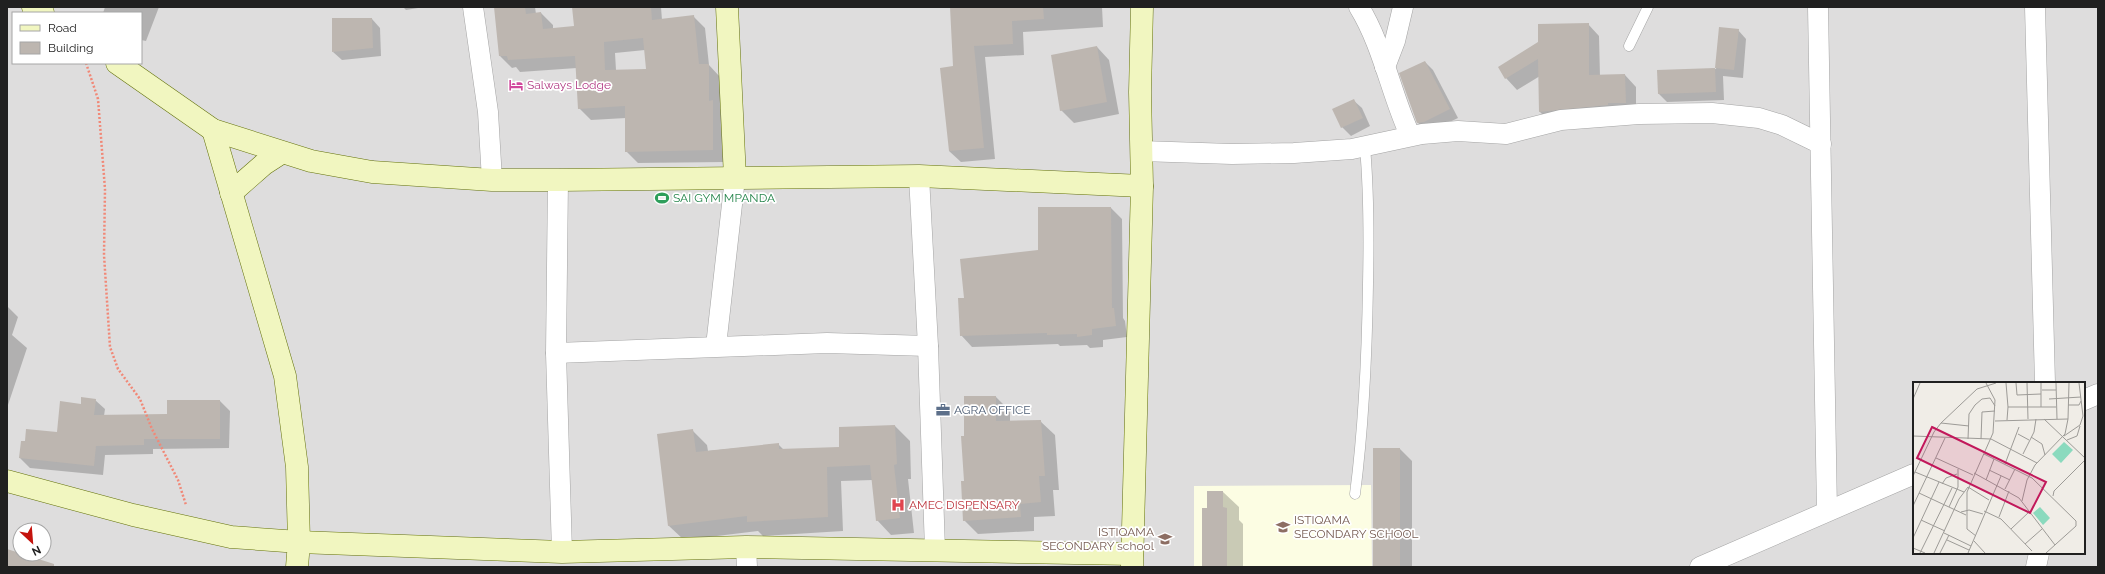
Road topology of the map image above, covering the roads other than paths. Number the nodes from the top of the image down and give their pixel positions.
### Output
1 (473, 7) edge
2 (727, 7) edge
3 (1142, 7) edge
4 (1359, 7) edge
5 (1403, 7) edge
6 (1648, 7) edge
7 (1818, 7) edge
8 (2036, 7) edge
9 (1629, 46) dead end
10 (118, 64) edge
11 (1385, 67) junction
12 (213, 130) junction
13 (1410, 135) junction
14 (1821, 144) junction
15 (1365, 147) junction
16 (1141, 151) junction
17 (281, 153) junction
18 (918, 176) junction
19 (735, 178) junction
20 (492, 180) junction
21 (558, 180) junction
22 (1142, 186) junction
23 (231, 193) junction
24 (716, 346) junction
25 (928, 346) junction
26 (556, 353) junction
27 (2045, 382) edge
28 (2098, 394) edge
29 (2085, 400) edge
30 (1913, 474) edge
31 (7, 481) edge
32 (1355, 494) dead end
33 (1827, 511) junction
34 (299, 542) junction
35 (935, 550) junction
36 (562, 552) junction
37 (2039, 554) edge
38 (746, 557) edge
39 (1132, 561) edge
40 (297, 567) edge
41 (1700, 567) edge
42 (2036, 567) edge

1 - 20 street
2 - 19 street
3 - 16 street
4 - 11 street
5 - 11 street
6 - 9 lane
7 - 14 street
8 - 27 street
10 - 12 street
11 - 13 street
12 - 17 street
12 - 23 street
13 - 14 street
13 - 15 street
14 - 33 street
15 - 16 street
15 - 32 lane
16 - 22 street
17 - 20 street
17 - 23 street
18 - 19 street
18 - 22 street
18 - 25 street
19 - 21 street
19 - 24 street
20 - 21 street
21 - 26 street
22 - 39 street
23 - 34 street
24 - 25 street
24 - 26 street
25 - 35 street
26 - 36 street
28 - 29 street
30 - 33 street
31 - 34 street
33 - 41 street
34 - 36 street
34 - 40 street
35 - 38 street
35 - 39 street
36 - 38 street
37 - 42 street

